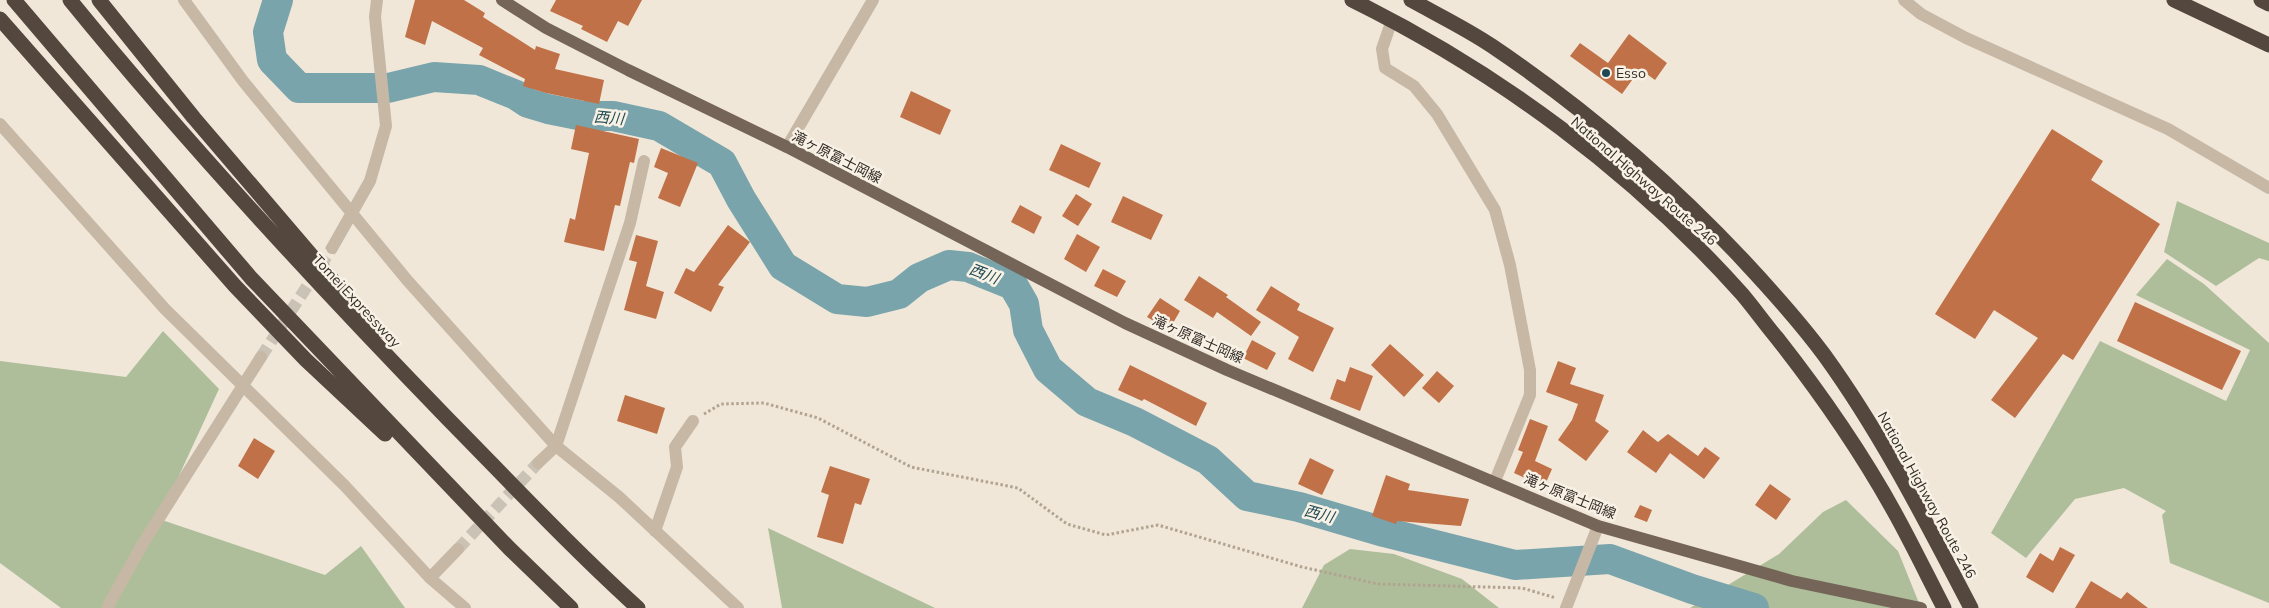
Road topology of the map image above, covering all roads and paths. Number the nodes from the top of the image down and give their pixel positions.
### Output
1 (14, 0) edge
2 (70, 0) edge
3 (99, 0) edge
4 (184, 0) edge
5 (377, 0) edge
6 (502, 0) edge
7 (873, 0) edge
8 (1352, 0) edge
9 (1412, 0) edge
10 (1904, 0) edge
11 (2174, 0) edge
12 (2261, 0) edge
13 (2269, 4) edge
14 (0, 19) edge
15 (1392, 20) junction
16 (2269, 45) edge
17 (0, 124) edge
18 (787, 147) junction
19 (644, 161) dead end
20 (2269, 188) edge
21 (351, 212) junction
22 (332, 248) tunnel mouth
23 (261, 357) tunnel mouth
24 (243, 387) junction
25 (692, 421) joint
26 (556, 446) junction
27 (538, 463) tunnel mouth
28 (1496, 481) junction
29 (540, 513) junction
30 (1598, 526) junction
31 (655, 531) junction
32 (509, 548) junction
33 (458, 549) tunnel mouth
34 (430, 578) junction
35 (1567, 605) edge
36 (107, 608) edge
37 (465, 608) edge
38 (571, 608) edge
39 (638, 608) edge
40 (738, 608) edge
41 (1921, 608) edge
42 (1944, 608) edge
43 (1972, 608) edge

1 - 32 highway
2 - 29 highway, Tomei Expressway
3 - 29 highway
4 - 21 street
5 - 21 street
6 - 18 main road, 滝ヶ原富士岡線
7 - 18 street
8 - 15 highway, National Highway Route 246
9 - 43 highway, National Highway Route 246
10 - 20 street
11 - 16 highway
12 - 13 highway
14 - 32 highway
15 - 28 street
15 - 42 highway, National Highway Route 246
17 - 24 street
18 - 28 main road, 滝ヶ原富士岡線
19 - 26 street
21 - 22 street
21 - 26 street
23 - 24 street
24 - 34 street
24 - 36 street
25 - 31 street
25 - 35 path
26 - 27 street
26 - 31 street
28 - 30 main road, 滝ヶ原富士岡線
29 - 39 highway, Tomei Expressway
30 - 35 street
30 - 41 main road, 滝ヶ原富士岡線
31 - 40 street
32 - 38 highway
33 - 34 street
34 - 37 street

